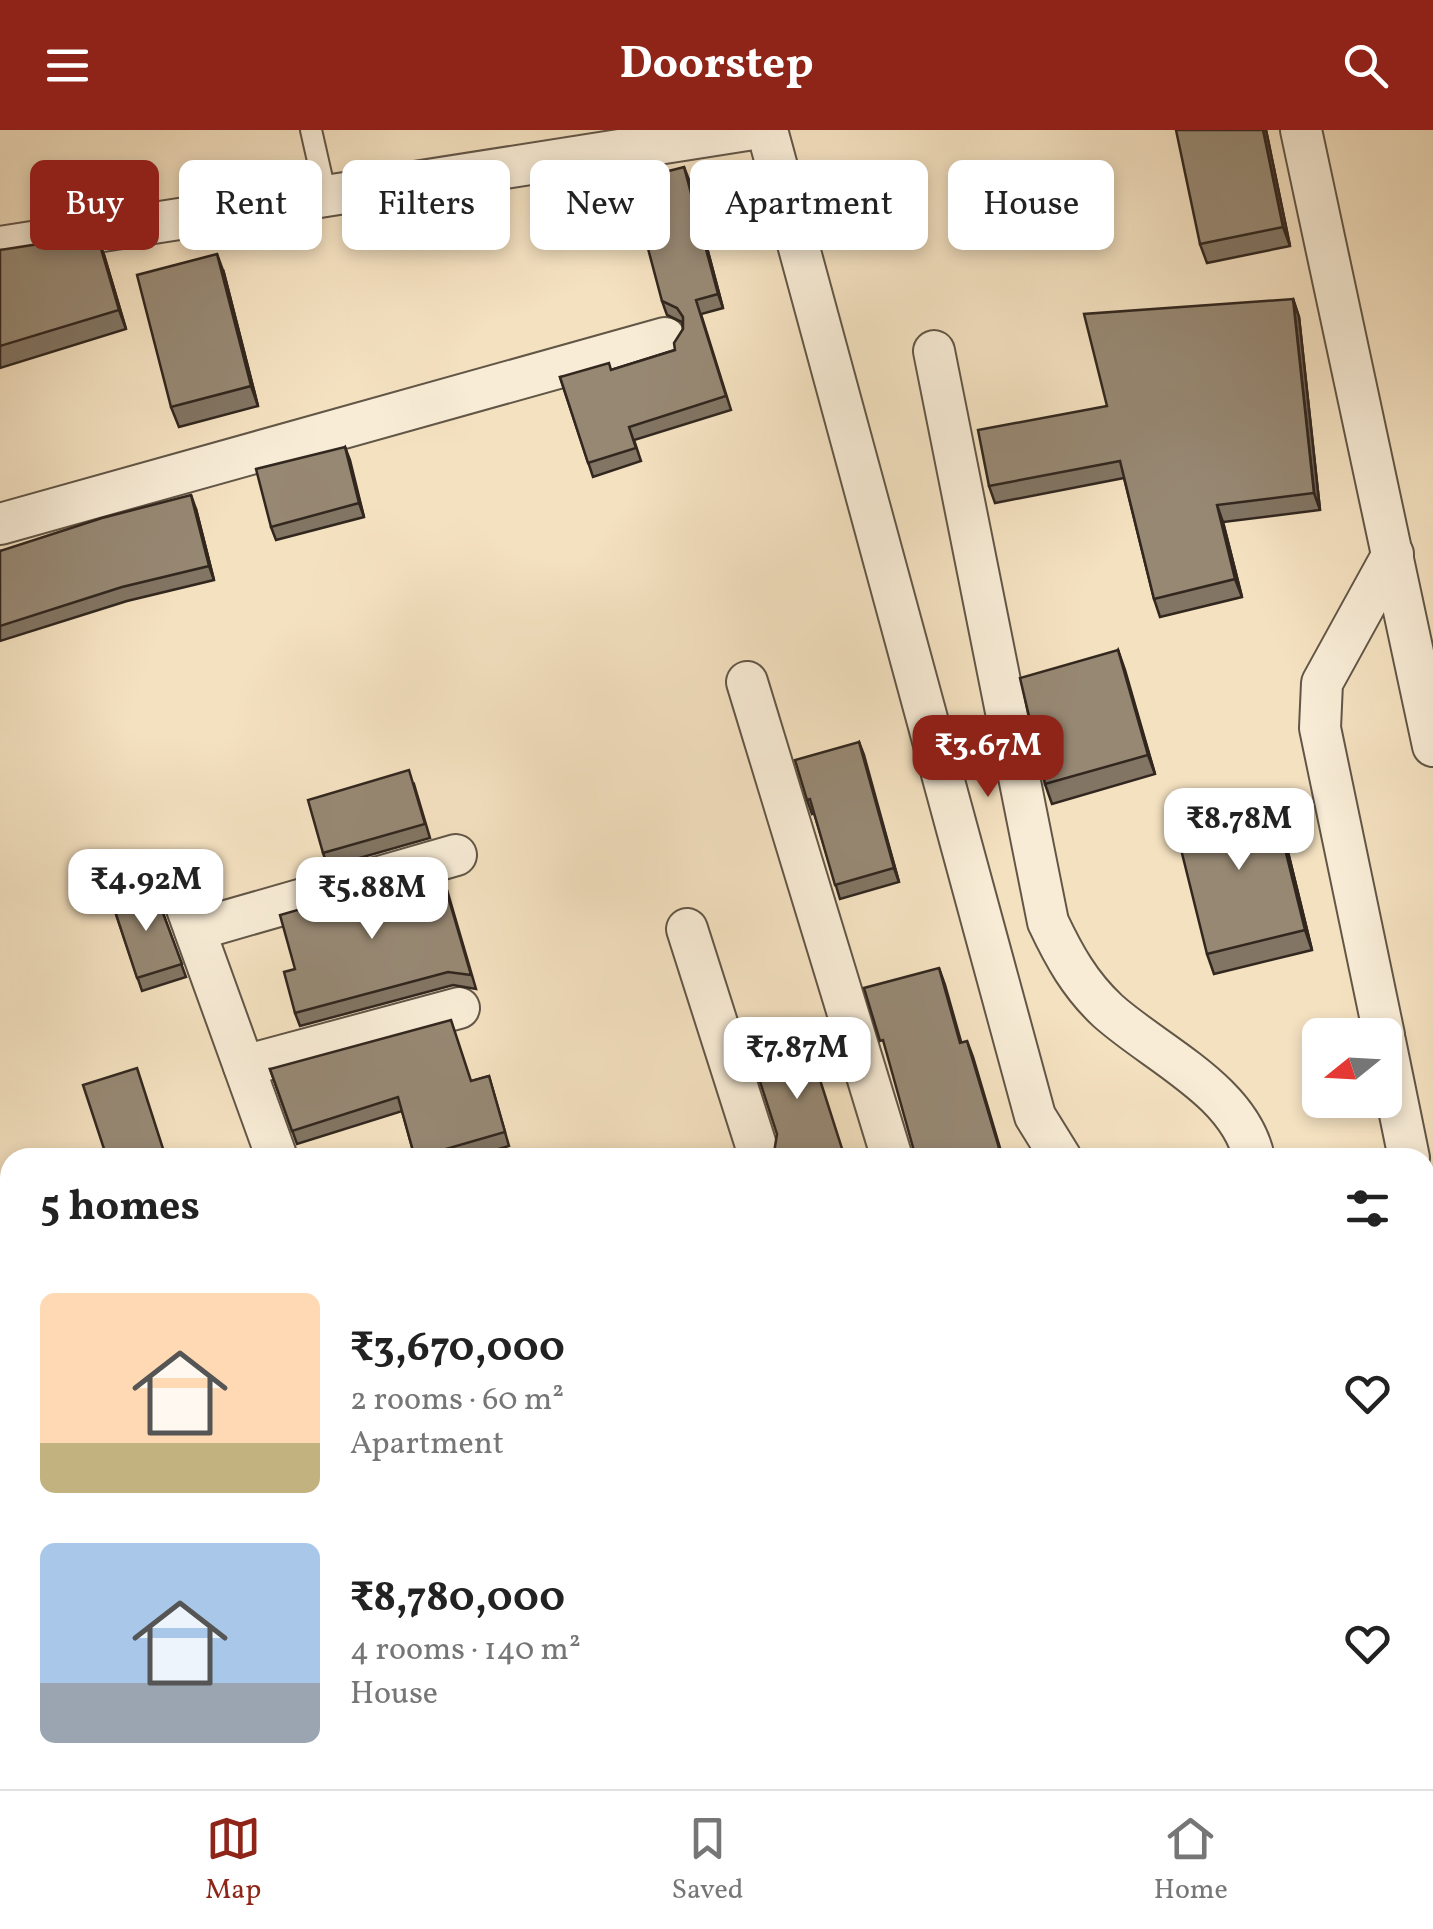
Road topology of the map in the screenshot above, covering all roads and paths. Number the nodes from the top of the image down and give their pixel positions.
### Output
1 (311, 130) edge
2 (747, 130) edge
3 (768, 130) edge
4 (1301, 130) edge
5 (326, 196) junction
6 (0, 247) edge
7 (665, 338) dead end
8 (934, 351) dead end
9 (0, 524) edge
10 (1393, 554) junction
11 (748, 682) dead end
12 (1433, 746) edge
13 (456, 855) dead end
14 (177, 881) dead end
15 (687, 929) dead end
16 (195, 930) junction
17 (459, 1008) dead end
18 (1380, 1018) edge
19 (244, 1066) junction
20 (1401, 1118) edge
21 (273, 1148) edge
22 (757, 1148) edge
23 (889, 1148) edge
24 (1055, 1148) edge
25 (1251, 1148) edge
26 (1407, 1148) edge

1 - 5 lane
2 - 5 street
3 - 24 street
4 - 10 street
5 - 6 street
7 - 9 street
8 - 25 street
10 - 12 street
10 - 18 street
11 - 23 street
13 - 16 street
14 - 16 street
15 - 22 street
16 - 19 street
17 - 19 street
19 - 21 street
20 - 26 street

